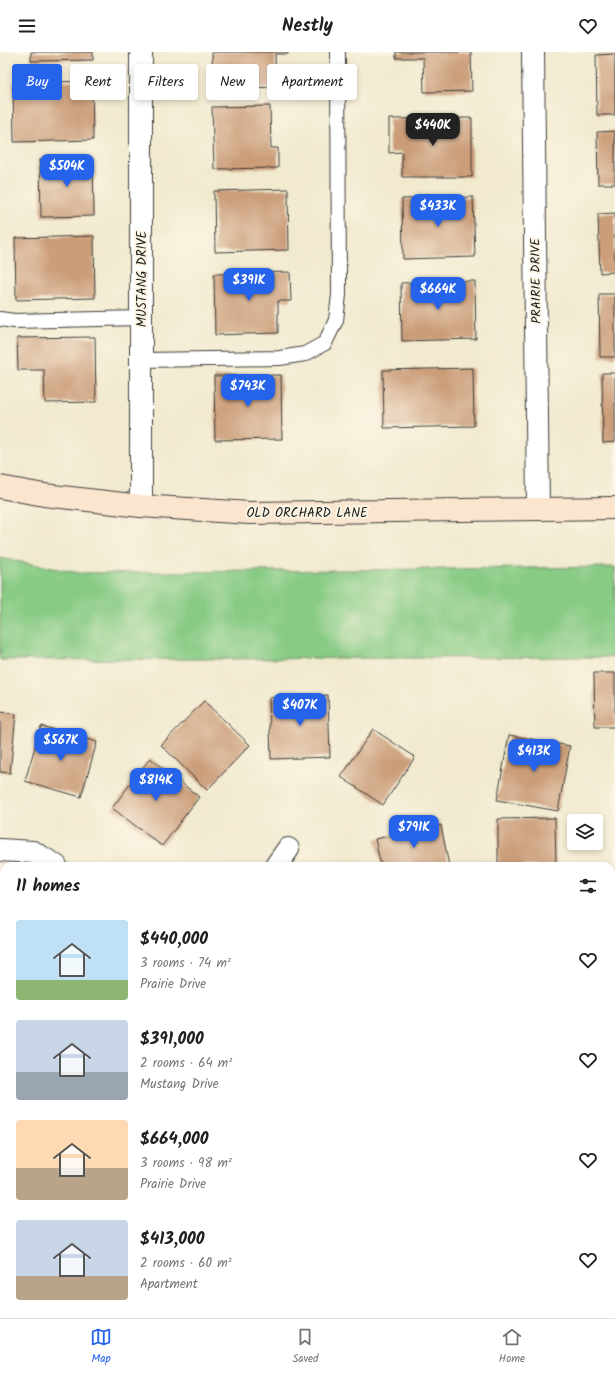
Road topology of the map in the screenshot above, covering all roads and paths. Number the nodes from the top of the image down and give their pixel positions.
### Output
1 (141, 52) edge
2 (338, 52) edge
3 (533, 52) edge
4 (141, 318) junction
5 (0, 319) edge
6 (141, 360) junction
7 (0, 488) edge
8 (141, 506) junction
9 (615, 508) edge
10 (538, 509) junction
11 (288, 848) dead end
12 (0, 850) edge
13 (49, 862) edge
14 (279, 862) edge

1 - 4 street, MUSTANG DRIVE
2 - 6 lane
3 - 10 street, PRAIRIE DRIVE
4 - 5 lane
4 - 6 street, MUSTANG DRIVE
6 - 8 street, MUSTANG DRIVE
7 - 8 street, OLD ORCHARD LANE
8 - 10 street, OLD ORCHARD LANE
9 - 10 street, OLD ORCHARD LANE
11 - 14 street
12 - 13 street

